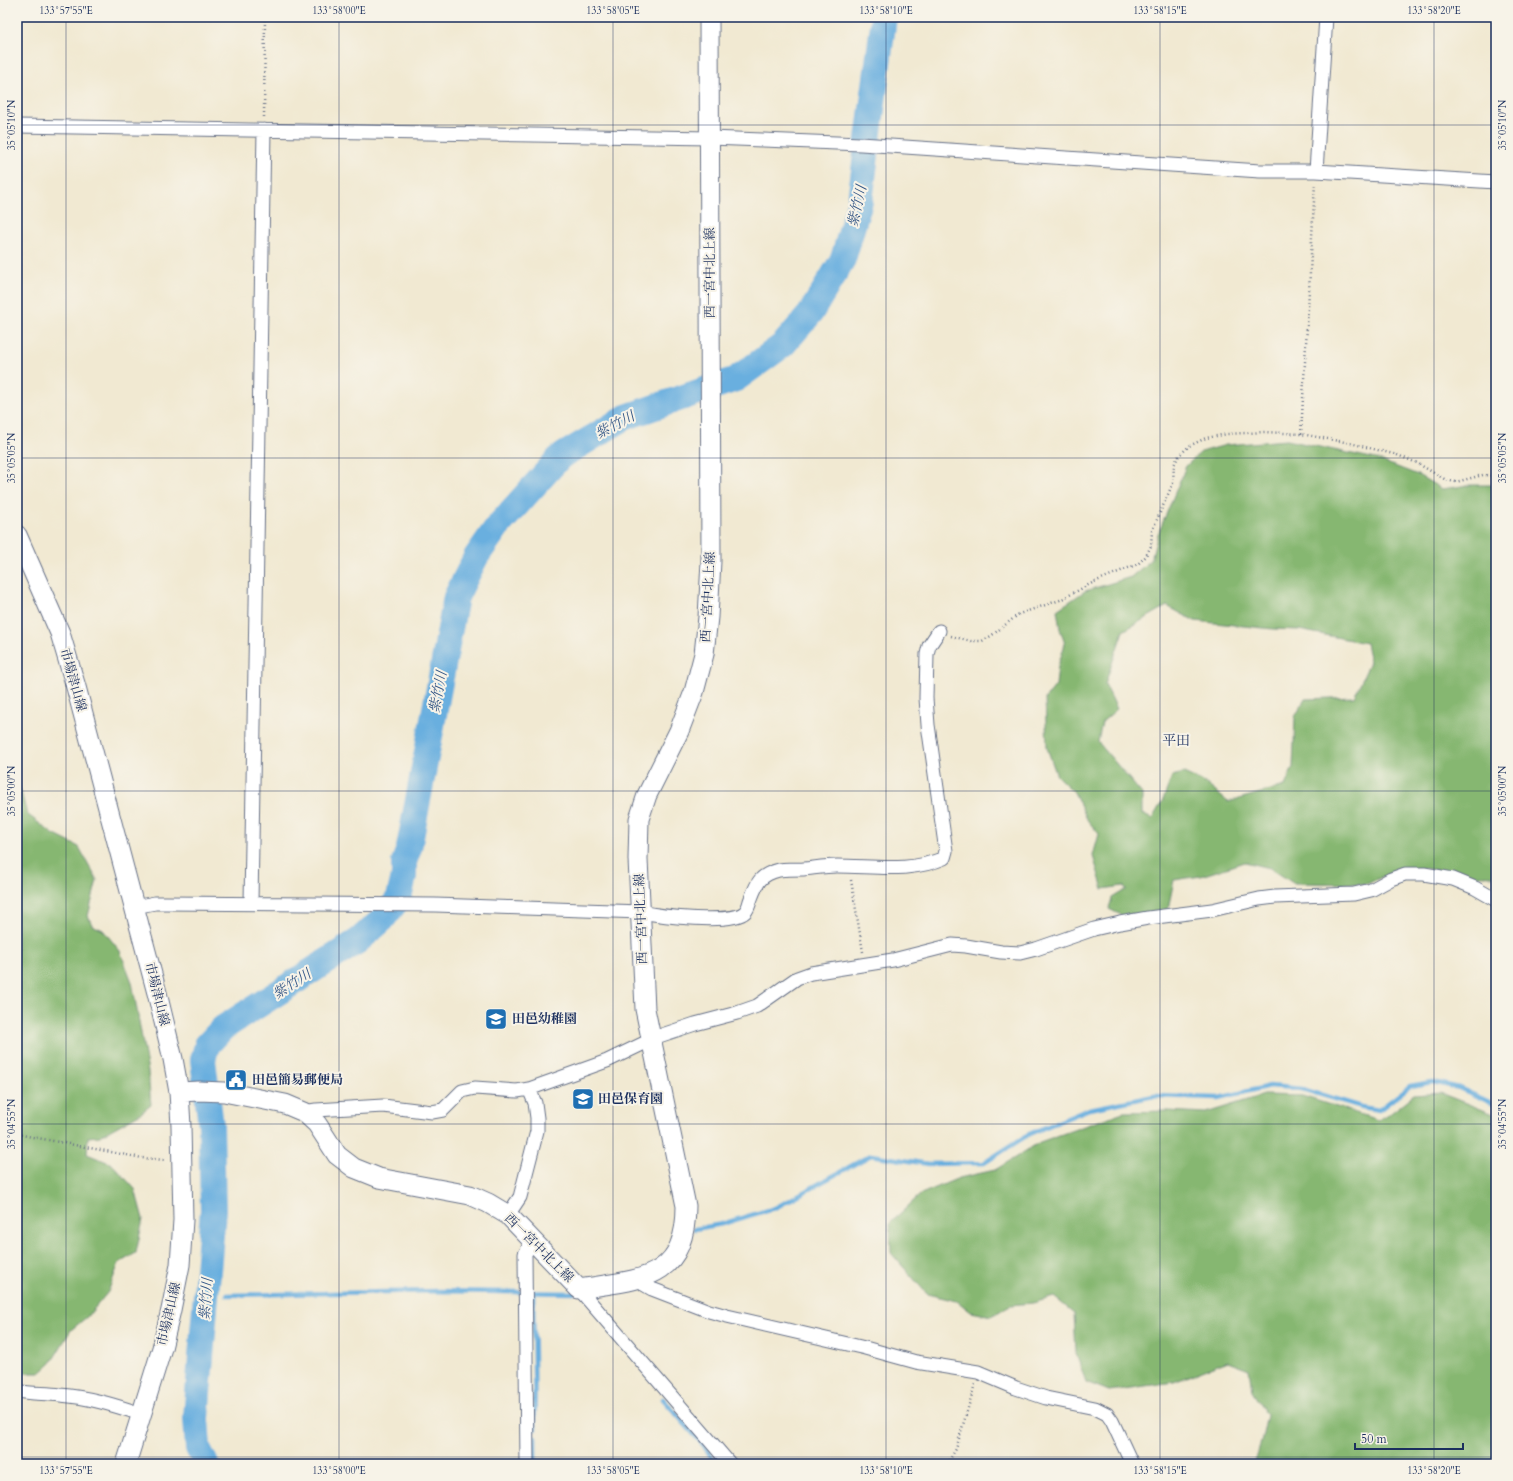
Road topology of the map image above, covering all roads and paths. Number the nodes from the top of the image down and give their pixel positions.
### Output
1 (265, 17) edge
2 (710, 17) edge
3 (1326, 17) edge
4 (17, 126) edge
5 (264, 130) junction
6 (710, 138) junction
7 (1316, 171) junction
8 (1496, 182) edge
9 (1301, 434) junction
10 (1496, 476) edge
11 (17, 535) edge
12 (939, 631) joint
13 (850, 867) junction
14 (1496, 900) edge
15 (251, 903) junction
16 (134, 907) junction
17 (641, 912) junction
18 (864, 965) junction
19 (652, 1040) junction
20 (529, 1090) junction
21 (179, 1092) junction
22 (304, 1112) junction
23 (17, 1134) edge
24 (182, 1161) junction
25 (508, 1215) junction
26 (532, 1241) junction
27 (640, 1279) junction
28 (579, 1289) junction
29 (978, 1372) junction
30 (17, 1391) edge
31 (141, 1414) junction
32 (126, 1464) edge
33 (527, 1464) edge
34 (730, 1464) edge
35 (947, 1464) edge
36 (1132, 1464) edge

1 - 5 path
2 - 6 main road, 西一宮中北上線
3 - 7 street
4 - 5 street
5 - 6 street
5 - 15 street
6 - 7 street
6 - 17 main road, 西一宮中北上線
7 - 8 street
7 - 9 path
9 - 10 path
9 - 12 path
11 - 16 main road, 市場津山線
12 - 13 street
13 - 17 street
13 - 18 path
14 - 18 street
15 - 16 street
15 - 17 street
16 - 21 main road, 市場津山線
17 - 19 main road, 西一宮中北上線
18 - 19 street
19 - 20 street
19 - 27 main road, 西一宮中北上線
20 - 22 street
20 - 25 street
21 - 22 main road, 西一宮中北上線
21 - 24 main road, 市場津山線
22 - 25 main road, 西一宮中北上線
23 - 24 path
24 - 31 main road, 市場津山線
25 - 26 main road, 西一宮中北上線
26 - 28 main road, 西一宮中北上線
26 - 33 street
27 - 28 main road, 西一宮中北上線
27 - 29 street
28 - 34 street
29 - 35 path
29 - 36 street
30 - 31 street
31 - 32 main road, 市場津山線

